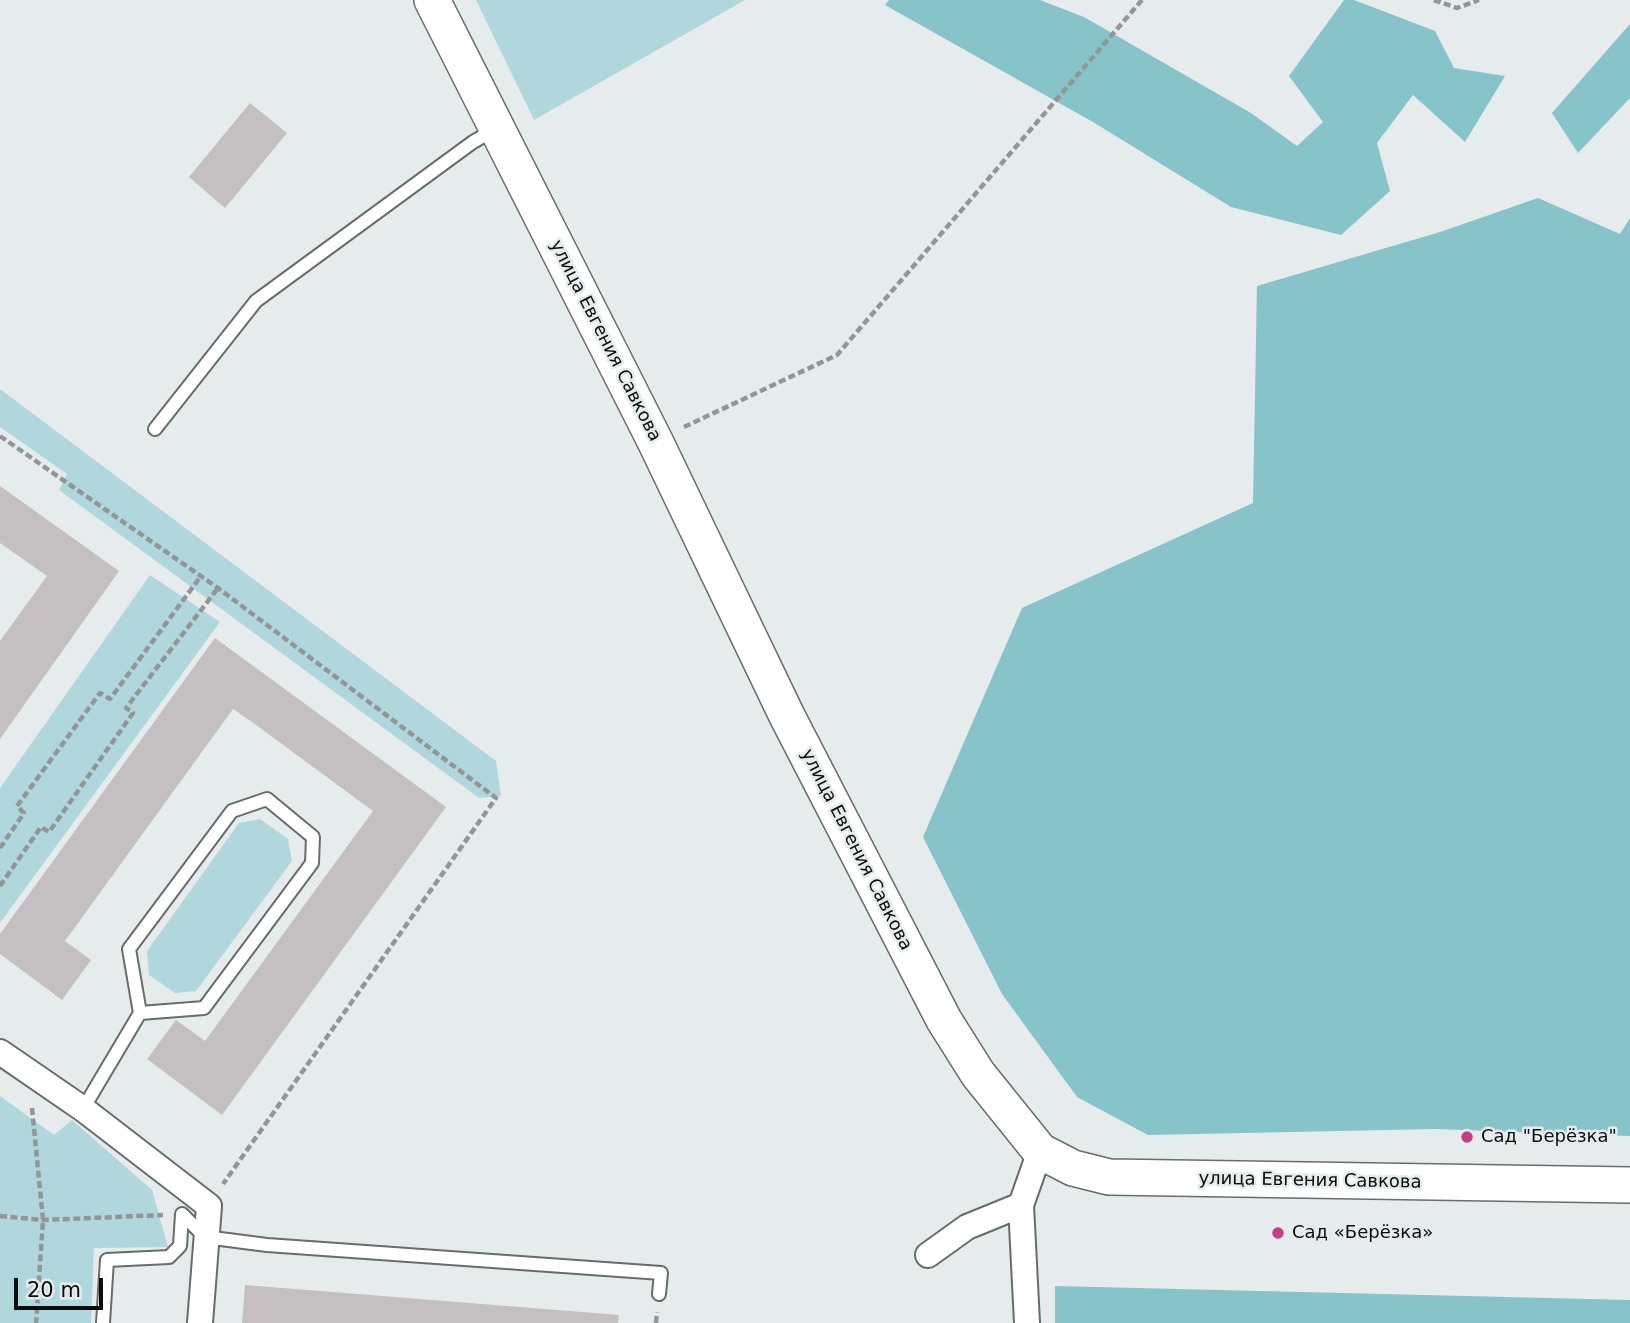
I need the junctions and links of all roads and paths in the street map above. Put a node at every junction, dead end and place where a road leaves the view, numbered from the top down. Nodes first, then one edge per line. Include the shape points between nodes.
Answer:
1 (432, 0) edge
2 (1142, 0) edge
3 (1434, 0) edge
4 (1479, 0) edge
5 (498, 128) junction
6 (155, 429) dead end
7 (0, 436) edge
8 (655, 441) junction
9 (201, 576) junction
10 (218, 588) junction
11 (0, 848) edge
12 (0, 886) edge
13 (140, 1013) junction
14 (0, 1052) edge
15 (31, 1095) dead end
16 (83, 1109) junction
17 (1040, 1151) junction
18 (1630, 1185) edge
19 (1021, 1205) junction
20 (209, 1206) junction
21 (182, 1214) junction
22 (0, 1216) edge
23 (43, 1220) junction
24 (205, 1237) junction
25 (928, 1255) dead end
26 (659, 1294) dead end
27 (36, 1323) edge
28 (103, 1323) edge
29 (200, 1323) edge
30 (1027, 1323) edge

1 - 5 main road, улица Евгения Савкова
2 - 8 path via 837,355
3 - 4 path via 1457,8
5 - 6 lane via 256,301
5 - 8 main road, улица Евгения Савкова
7 - 9 path
8 - 17 main road, улица Евгения Савкова via 787,716 944,1020 978,1074
9 - 10 path
9 - 11 path via 110,699 100,693 17,806 24,813
10 - 12 path via 126,708 133,713 49,832 41,827
10 - 20 path via 496,798
13 - 13 lane via 204,1009 312,863 313,837 267,799 232,811 130,949
13 - 16 lane
14 - 16 street
15 - 23 path
16 - 20 street
17 - 18 main road, улица Евгения Савкова via 1073,1168 1109,1177
17 - 19 street
19 - 25 street via 967,1227
19 - 30 street
20 - 24 street
21 - 23 path
21 - 24 lane
21 - 28 lane via 180,1246 169,1257 107,1260
22 - 23 path
23 - 27 path
24 - 26 lane via 661,1273
24 - 29 street

